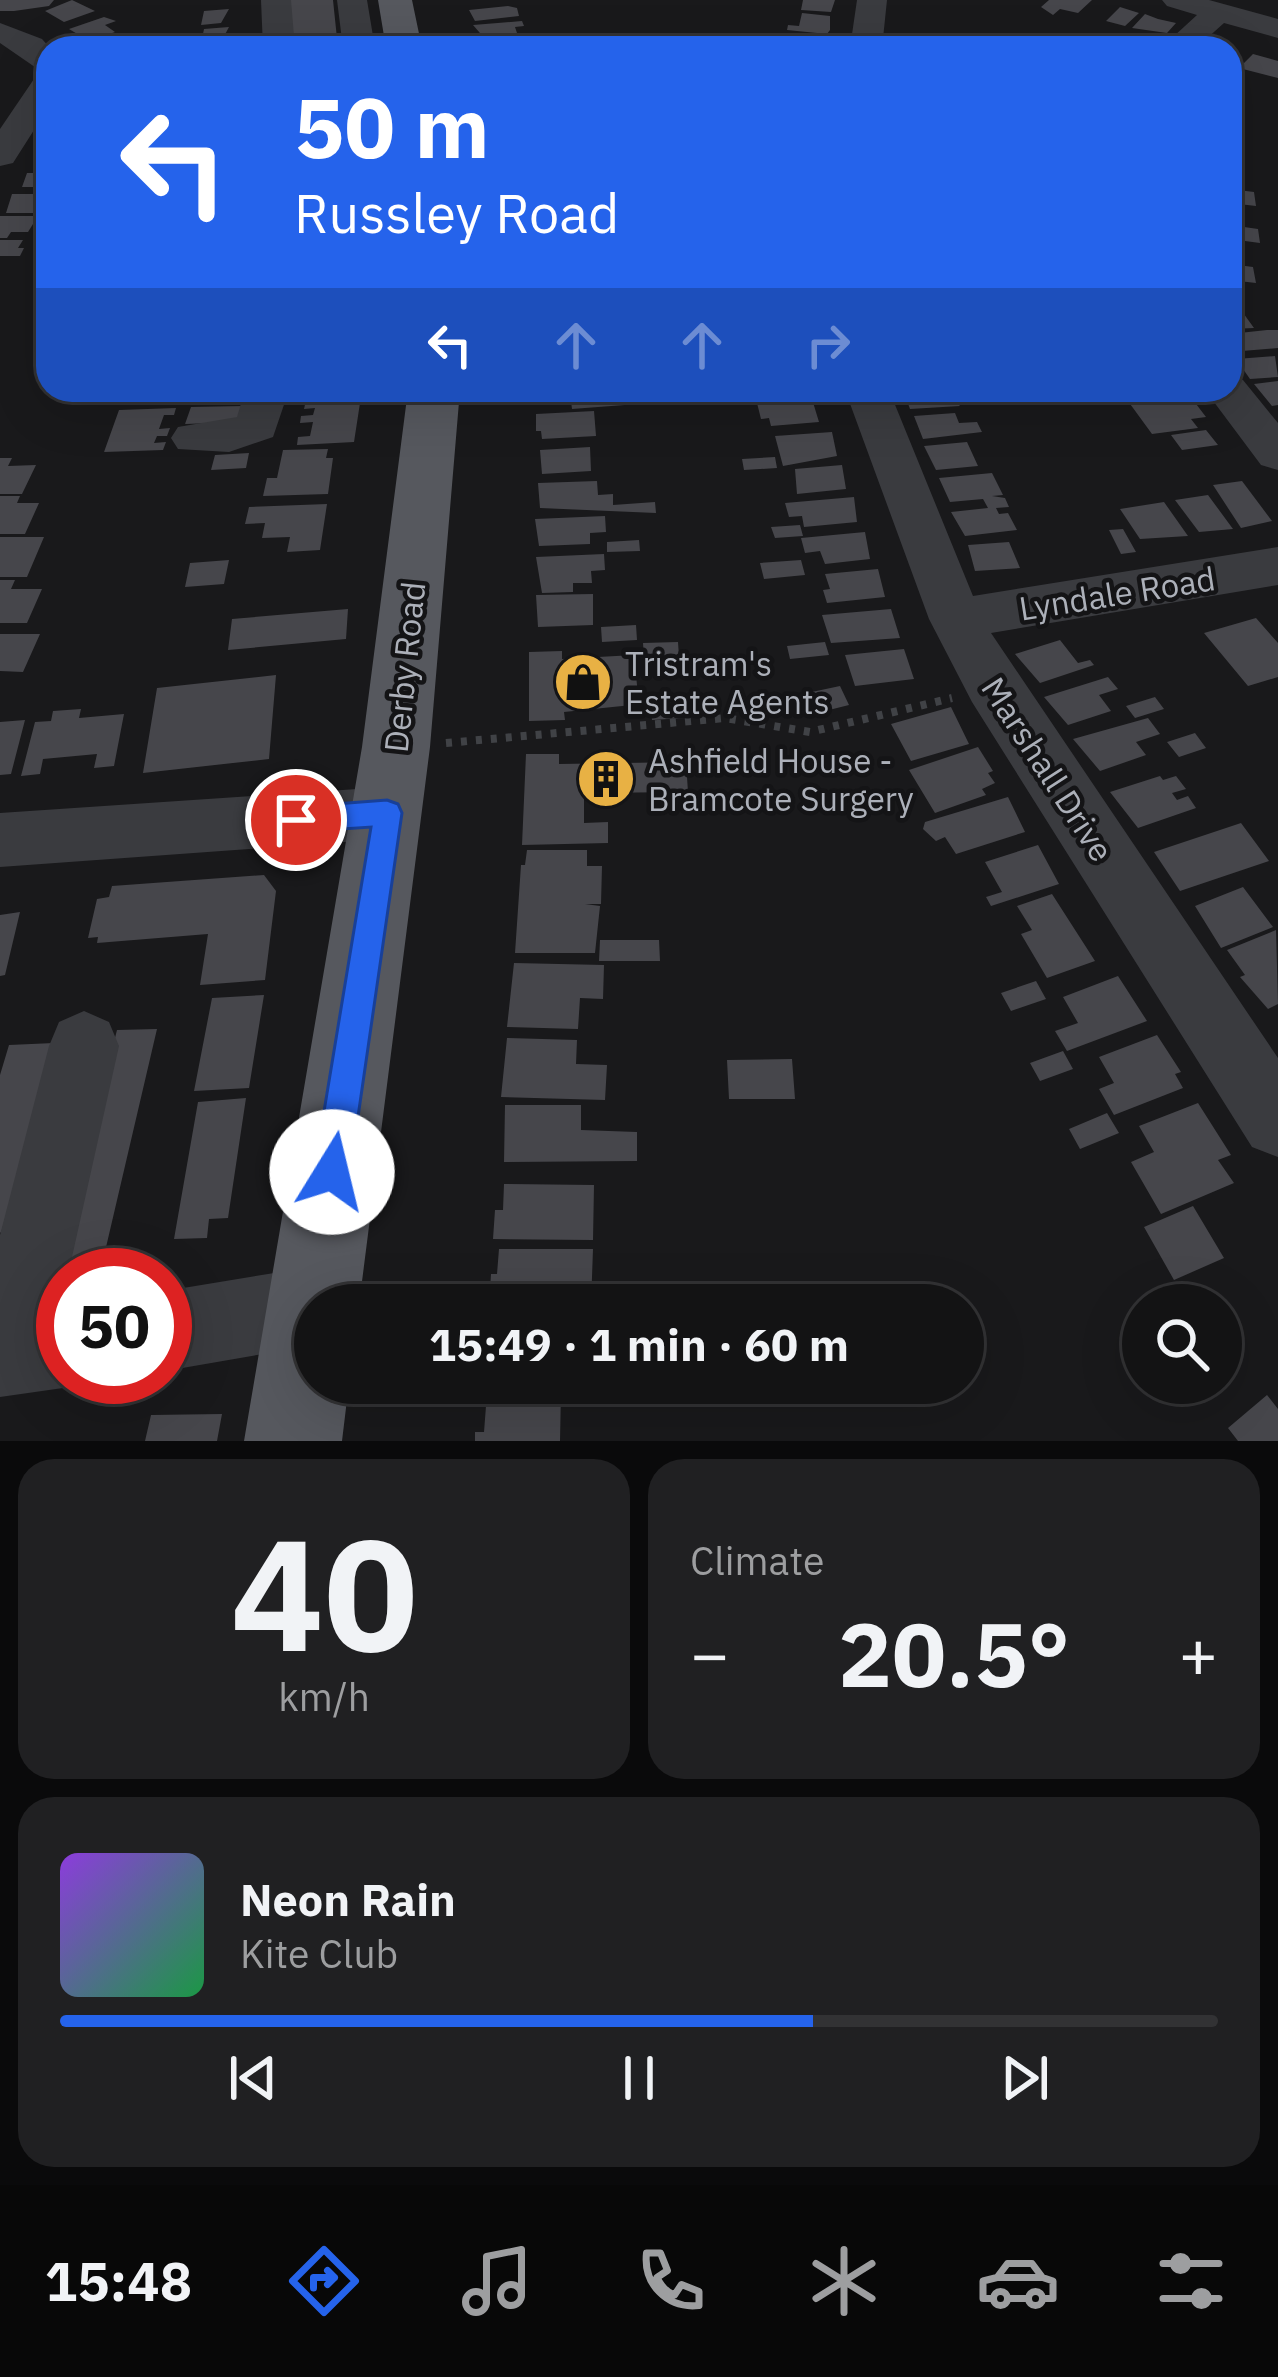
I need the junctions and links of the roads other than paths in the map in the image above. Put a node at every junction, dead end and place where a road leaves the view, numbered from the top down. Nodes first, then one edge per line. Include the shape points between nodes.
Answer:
1 (352, 0) edge
2 (395, 0) edge
3 (872, 0) edge
4 (1177, 0) edge
5 (1219, 12) junction
6 (1278, 28) edge
7 (0, 32) edge
8 (357, 36) edge
9 (402, 36) edge
10 (868, 36) edge
11 (1192, 36) edge
12 (36, 52) edge
13 (36, 101) edge
14 (0, 155) edge
15 (264, 402) edge
16 (433, 402) edge
17 (872, 402) edge
18 (1236, 402) edge
19 (194, 438) dead end
20 (1278, 454) edge
21 (1278, 566) edge
22 (956, 619) junction
23 (392, 780) junction
24 (0, 840) edge
25 (84, 1046) dead end
26 (1278, 1121) edge
27 (315, 1284) edge
28 (294, 1310) edge
29 (192, 1327) edge
30 (24, 1354) edge
31 (298, 1404) edge
32 (293, 1441) edge

1 - 8 street
2 - 9 main road
3 - 10 street
4 - 5 street
5 - 6 street
5 - 11 street
7 - 12 street
13 - 14 street
15 - 19 street via 257,426
16 - 23 main road, Derby Road
17 - 22 street, Marshall Drive
18 - 20 street
21 - 22 street, Lyndale Road
22 - 26 street, Marshall Drive
23 - 24 street
23 - 27 main road, Derby Road
25 - 30 street
28 - 29 street
31 - 32 main road, Derby Road

